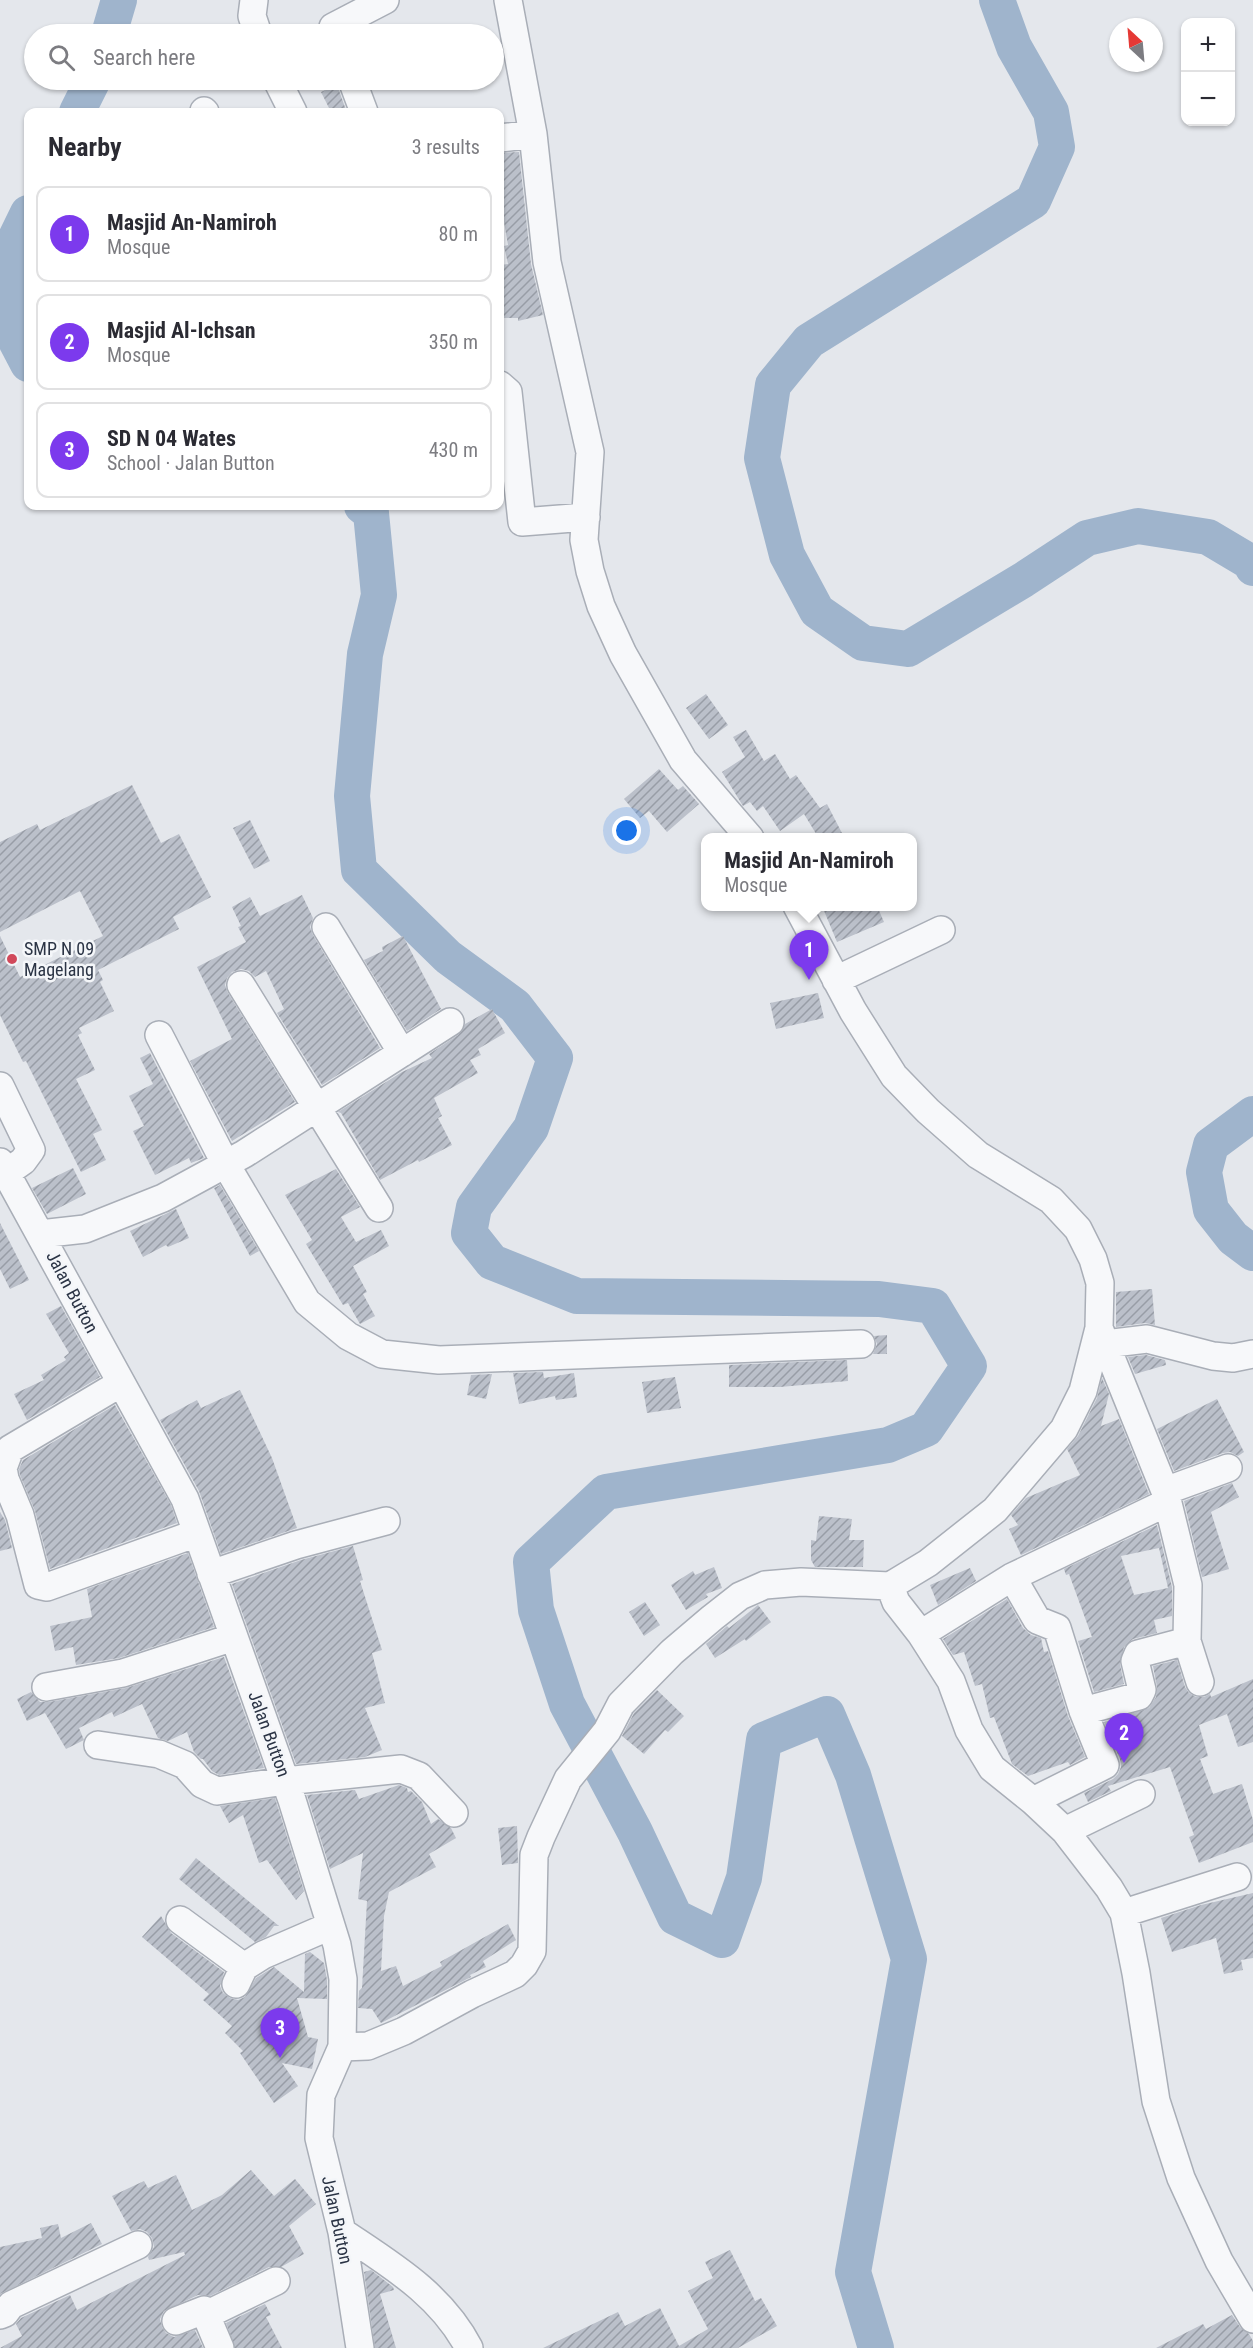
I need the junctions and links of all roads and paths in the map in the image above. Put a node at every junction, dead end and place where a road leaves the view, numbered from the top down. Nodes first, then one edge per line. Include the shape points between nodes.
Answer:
1 (254, 0) edge
2 (385, 0) edge
3 (508, 0) edge
4 (255, 24) edge
5 (343, 24) edge
6 (282, 90) edge
7 (356, 90) edge
8 (291, 108) edge
9 (362, 108) edge
10 (533, 134) junction
11 (504, 138) edge
12 (504, 388) edge
13 (586, 517) junction
14 (747, 833) edge
15 (800, 911) edge
16 (326, 927) dead end
17 (941, 930) dead end
18 (836, 980) junction
19 (241, 985) dead end
20 (450, 1022) dead end
21 (159, 1035) dead end
22 (402, 1053) junction
23 (0, 1086) edge
24 (315, 1108) junction
25 (225, 1163) junction
26 (3, 1168) edge
27 (379, 1208) dead end
28 (85, 1229) junction
29 (40, 1234) junction
30 (58, 1266) junction
31 (1102, 1336) junction
32 (861, 1344) dead end
33 (1253, 1354) edge
34 (121, 1383) junction
35 (1228, 1468) dead end
36 (1167, 1496) junction
37 (386, 1521) dead end
38 (197, 1533) junction
39 (211, 1574) junction
40 (1012, 1577) junction
41 (890, 1586) junction
42 (921, 1634) junction
43 (234, 1636) junction
44 (1187, 1641) junction
45 (1200, 1682) dead end
46 (46, 1687) dead end
47 (1083, 1711) junction
48 (98, 1745) dead end
49 (285, 1781) junction
50 (1141, 1794) dead end
51 (1033, 1801) junction
52 (454, 1813) dead end
53 (1065, 1831) junction
54 (1238, 1877) dead end
55 (1124, 1913) junction
56 (180, 1920) dead end
57 (330, 1926) junction
58 (342, 2047) junction
59 (342, 2232) junction
60 (138, 2245) dead end
61 (276, 2280) dead end
62 (0, 2315) edge
63 (206, 2315) junction
64 (1253, 2319) edge
65 (176, 2320) dead end
66 (220, 2348) edge
67 (360, 2348) edge
68 (469, 2348) edge

1 - 4 street
2 - 5 street
3 - 10 street
6 - 8 street
7 - 9 street
10 - 11 street
10 - 13 street via 547,262 590,452
12 - 13 street via 508,392 522,522
13 - 14 street via 584,540 590,571 623,654 683,760
15 - 18 street
16 - 22 street
17 - 18 street
18 - 31 street via 894,1076 928,1111 978,1155 1051,1200 1078,1229 1100,1283
19 - 24 street
20 - 22 street
21 - 25 street
22 - 24 street
23 - 26 street via 31,1150 23,1161
24 - 25 street
24 - 27 street
25 - 28 street via 163,1198
25 - 32 street via 307,1302 348,1336 382,1354 439,1360
26 - 29 street, Jalan Button
28 - 29 street
28 - 30 street
29 - 30 street, Jalan Button
30 - 34 street, Jalan Button
31 - 33 street via 1147,1339 1214,1356
31 - 36 street
31 - 41 street via 1083,1391 1064,1429 996,1510 928,1563
34 - 38 street, Jalan Button via 185,1499
34 - 38 street via 10,1449 3,1468 5,1479 20,1515 38,1585 47,1587
35 - 36 street
36 - 40 street
36 - 44 street via 1188,1585
37 - 39 street via 296,1545
38 - 39 street, Jalan Button
39 - 43 street, Jalan Button
40 - 42 street
40 - 47 street via 1037,1620 1057,1628
41 - 42 street via 903,1612
41 - 58 street via 801,1582 765,1585 740,1596 712,1618 621,1704 607,1731 568,1779 534,1855 531,1951 524,1965 515,1974 404,2031 368,2046
42 - 51 street via 951,1681 969,1730 992,1768
43 - 46 street via 123,1673
43 - 49 street, Jalan Button
44 - 45 street
44 - 47 street via 1138,1654 1135,1661 1140,1695
47 - 51 street via 1105,1765
48 - 49 street via 159,1754 185,1765 202,1784 218,1791
49 - 52 street via 401,1770 419,1776
49 - 57 street, Jalan Button
50 - 53 street
51 - 53 street
53 - 55 street
54 - 55 street
55 - 64 street via 1160,2112 1180,2178
56 - 57 street via 240,1975 263,1955
57 - 58 street, Jalan Button via 341,1963
58 - 59 street, Jalan Button via 321,2095 318,2120
59 - 67 street, Jalan Button
59 - 68 street via 420,2286 454,2321
60 - 62 street via 11,2305
61 - 63 street
63 - 65 street via 204,2310
63 - 66 street

